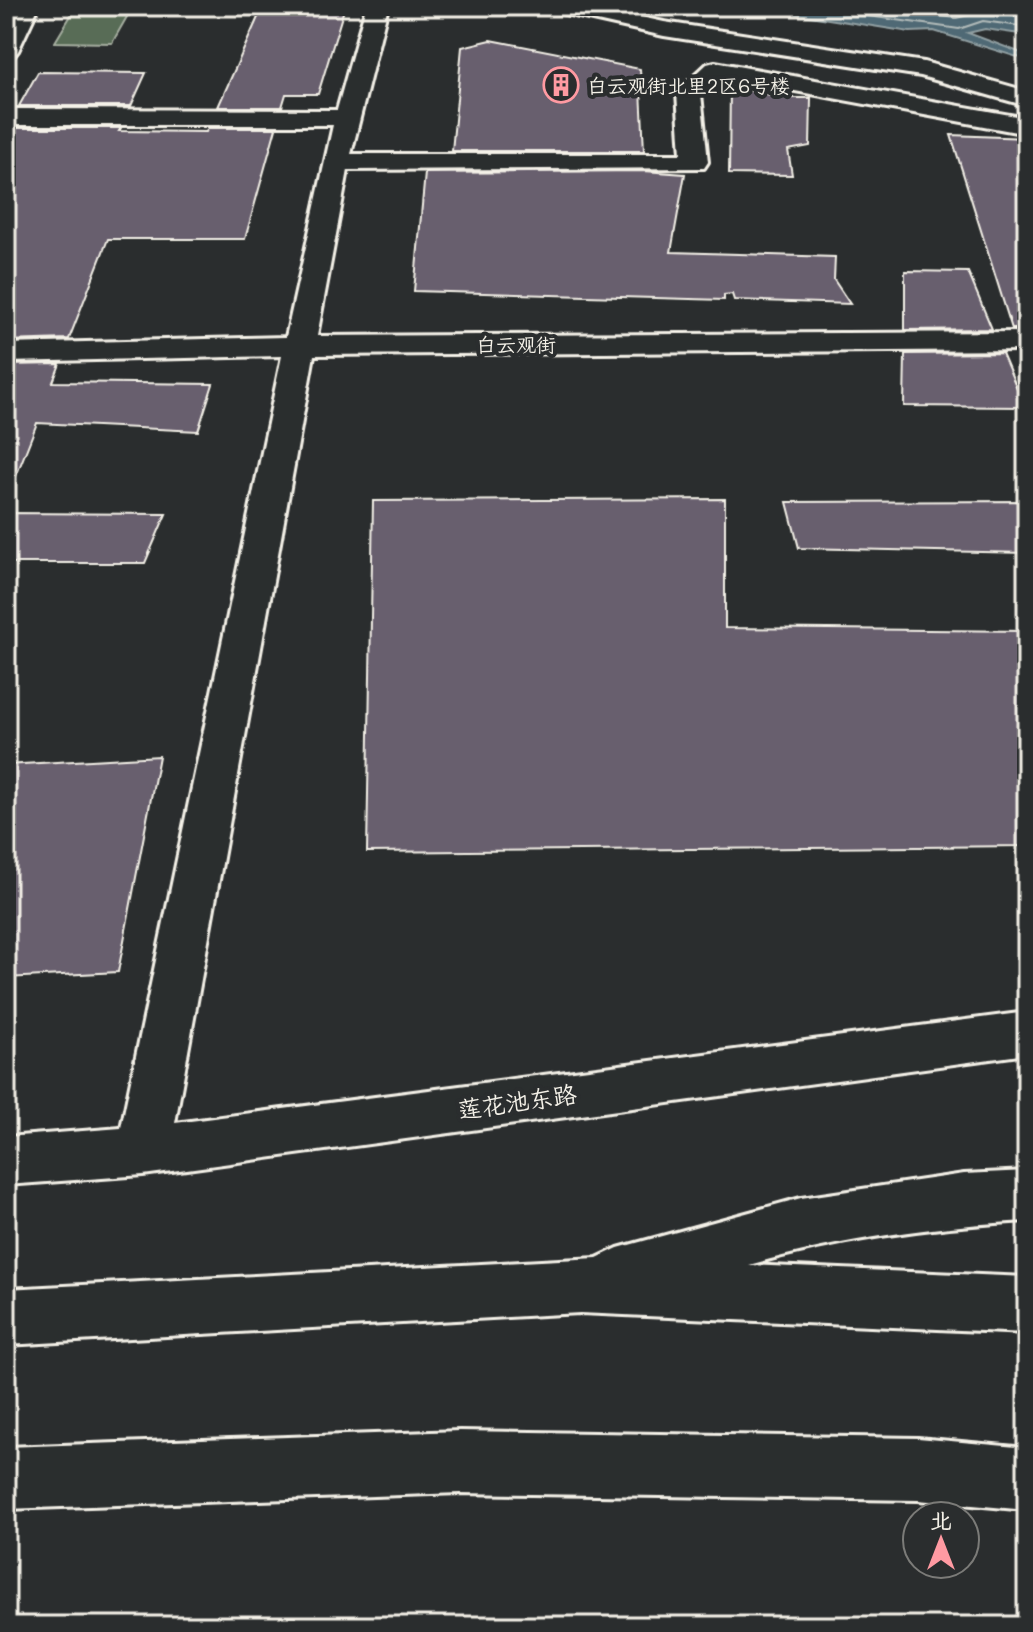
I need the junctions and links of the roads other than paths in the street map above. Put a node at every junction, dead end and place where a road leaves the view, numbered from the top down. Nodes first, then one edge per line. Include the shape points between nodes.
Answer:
1 (28, 6) edge
2 (377, 6) edge
3 (560, 6) edge
4 (6, 51) edge
5 (1027, 99) edge
6 (6, 117) edge
7 (347, 118) junction
8 (1027, 126) edge
9 (336, 162) junction
10 (1027, 341) edge
11 (299, 346) junction
12 (6, 353) edge
13 (1027, 1033) edge
14 (143, 1151) junction
15 (6, 1161) edge
16 (1027, 1196) edge
17 (580, 1285) junction
18 (1027, 1305) edge
19 (6, 1317) edge
20 (6, 1478) edge
21 (1027, 1479) edge

1 - 4 main road
2 - 7 main road
3 - 5 main road via 664,29 924,69
6 - 7 main road
7 - 9 main road
8 - 9 main road via 715,69 689,92 695,162
9 - 11 main road
10 - 11 main road, 白云观街
11 - 12 main road, 白云观街
11 - 14 main road
13 - 14 main road, 莲花池东路
14 - 15 main road, 莲花池东路
16 - 17 main road via 964,1199 801,1224
17 - 18 main road
17 - 19 main road
20 - 21 main road via 460,1462 918,1469

